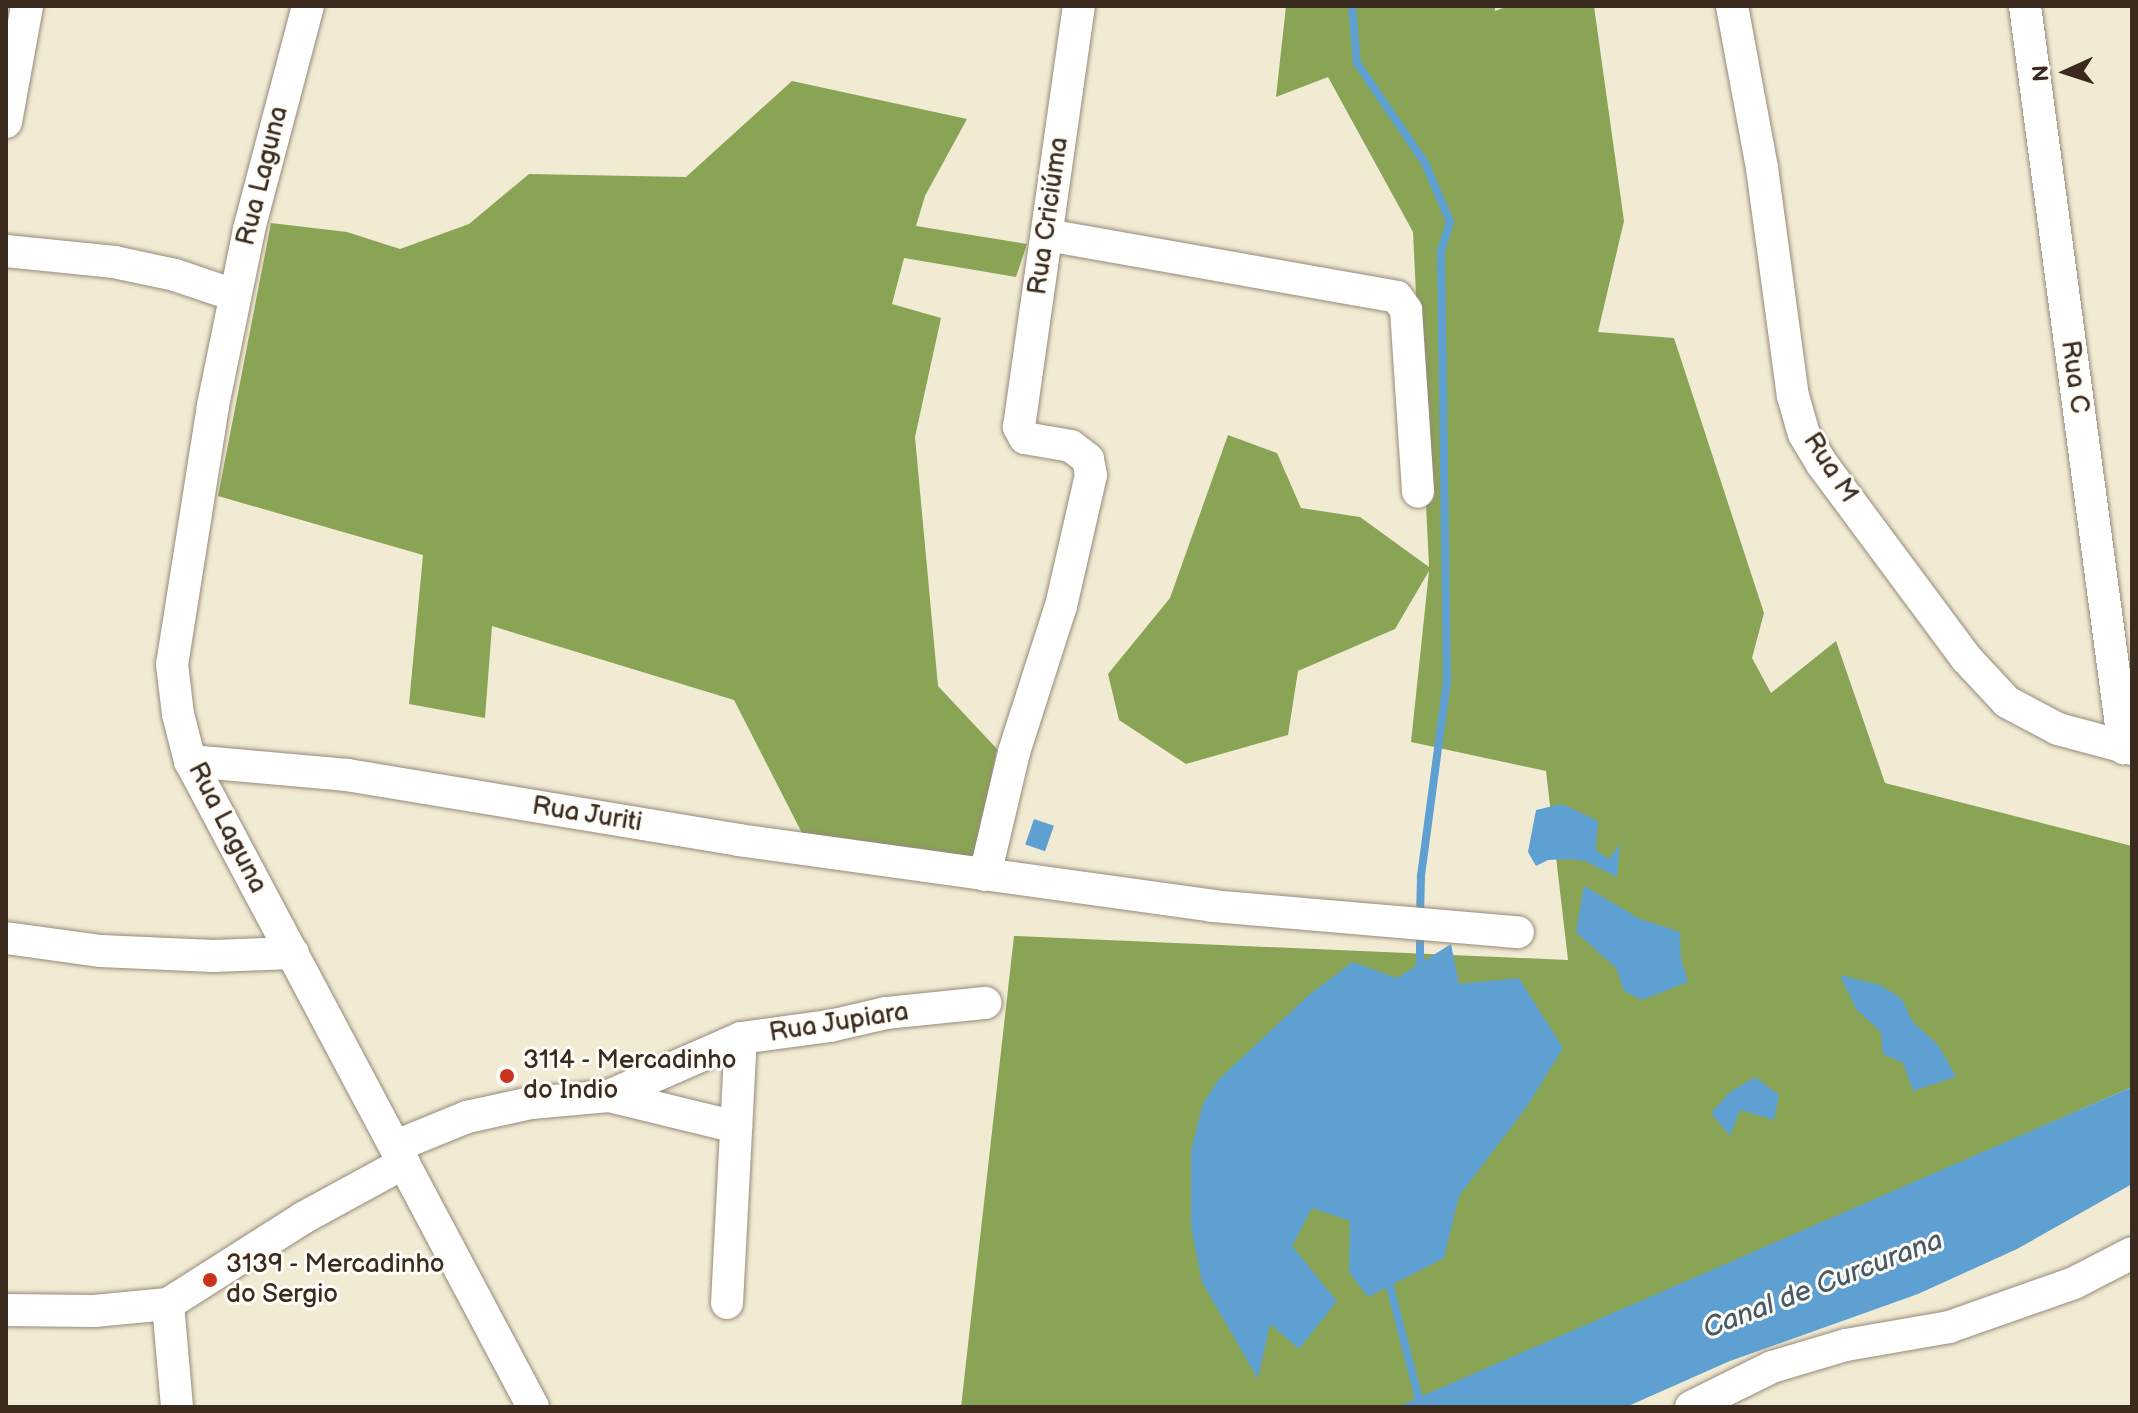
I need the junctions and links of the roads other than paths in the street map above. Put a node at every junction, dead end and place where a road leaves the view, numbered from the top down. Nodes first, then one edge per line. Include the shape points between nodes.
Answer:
1 (27, 6) edge
2 (308, 6) edge
3 (1079, 6) edge
4 (1732, 6) edge
5 (2025, 6) edge
6 (6, 122) edge
7 (1047, 235) junction
8 (6, 251) edge
9 (234, 295) junction
10 (1418, 492) dead end
11 (2128, 748) edge
12 (190, 761) junction
13 (985, 875) junction
14 (1518, 932) dead end
15 (6, 938) edge
16 (293, 953) junction
17 (985, 1003) dead end
18 (741, 1038) junction
19 (609, 1096) junction
20 (736, 1127) junction
21 (400, 1154) junction
22 (2130, 1259) edge
23 (727, 1303) dead end
24 (168, 1304) junction
25 (6, 1310) edge
26 (177, 1407) edge
27 (533, 1407) edge
28 (1691, 1407) edge

1 - 6 street
2 - 9 street, Rua Laguna
3 - 7 street, Rua Criciúma
4 - 11 street, Rua M via 1762,168 1793,396 1804,434 1966,658 2007,702 2058,729
5 - 11 street, Rua C
7 - 10 street via 1397,297 1406,310
7 - 13 street, Rua Criciúma via 1019,427 1025,438 1071,446 1088,459 1091,475 1061,606 1014,752
8 - 9 street via 114,262
9 - 12 street, Rua Laguna via 172,664
12 - 13 street, Rua Juriti via 347,775
12 - 16 street, Rua Laguna
13 - 14 street, Rua Juriti via 1212,906
15 - 16 street via 101,951
16 - 21 street, Rua Laguna
17 - 18 street, Rua Jupiara via 886,1013
18 - 19 street, Rua Jupiara
18 - 20 street
19 - 20 street, Rua Jupiara
19 - 21 street, Rua Jupiara via 531,1103 467,1117
20 - 23 street
21 - 24 street, Rua Jupiara
21 - 27 street, Rua Laguna
22 - 28 street via 1949,1327 1846,1345 1772,1367
24 - 25 street, Rua Jupiara via 94,1311
24 - 26 street

